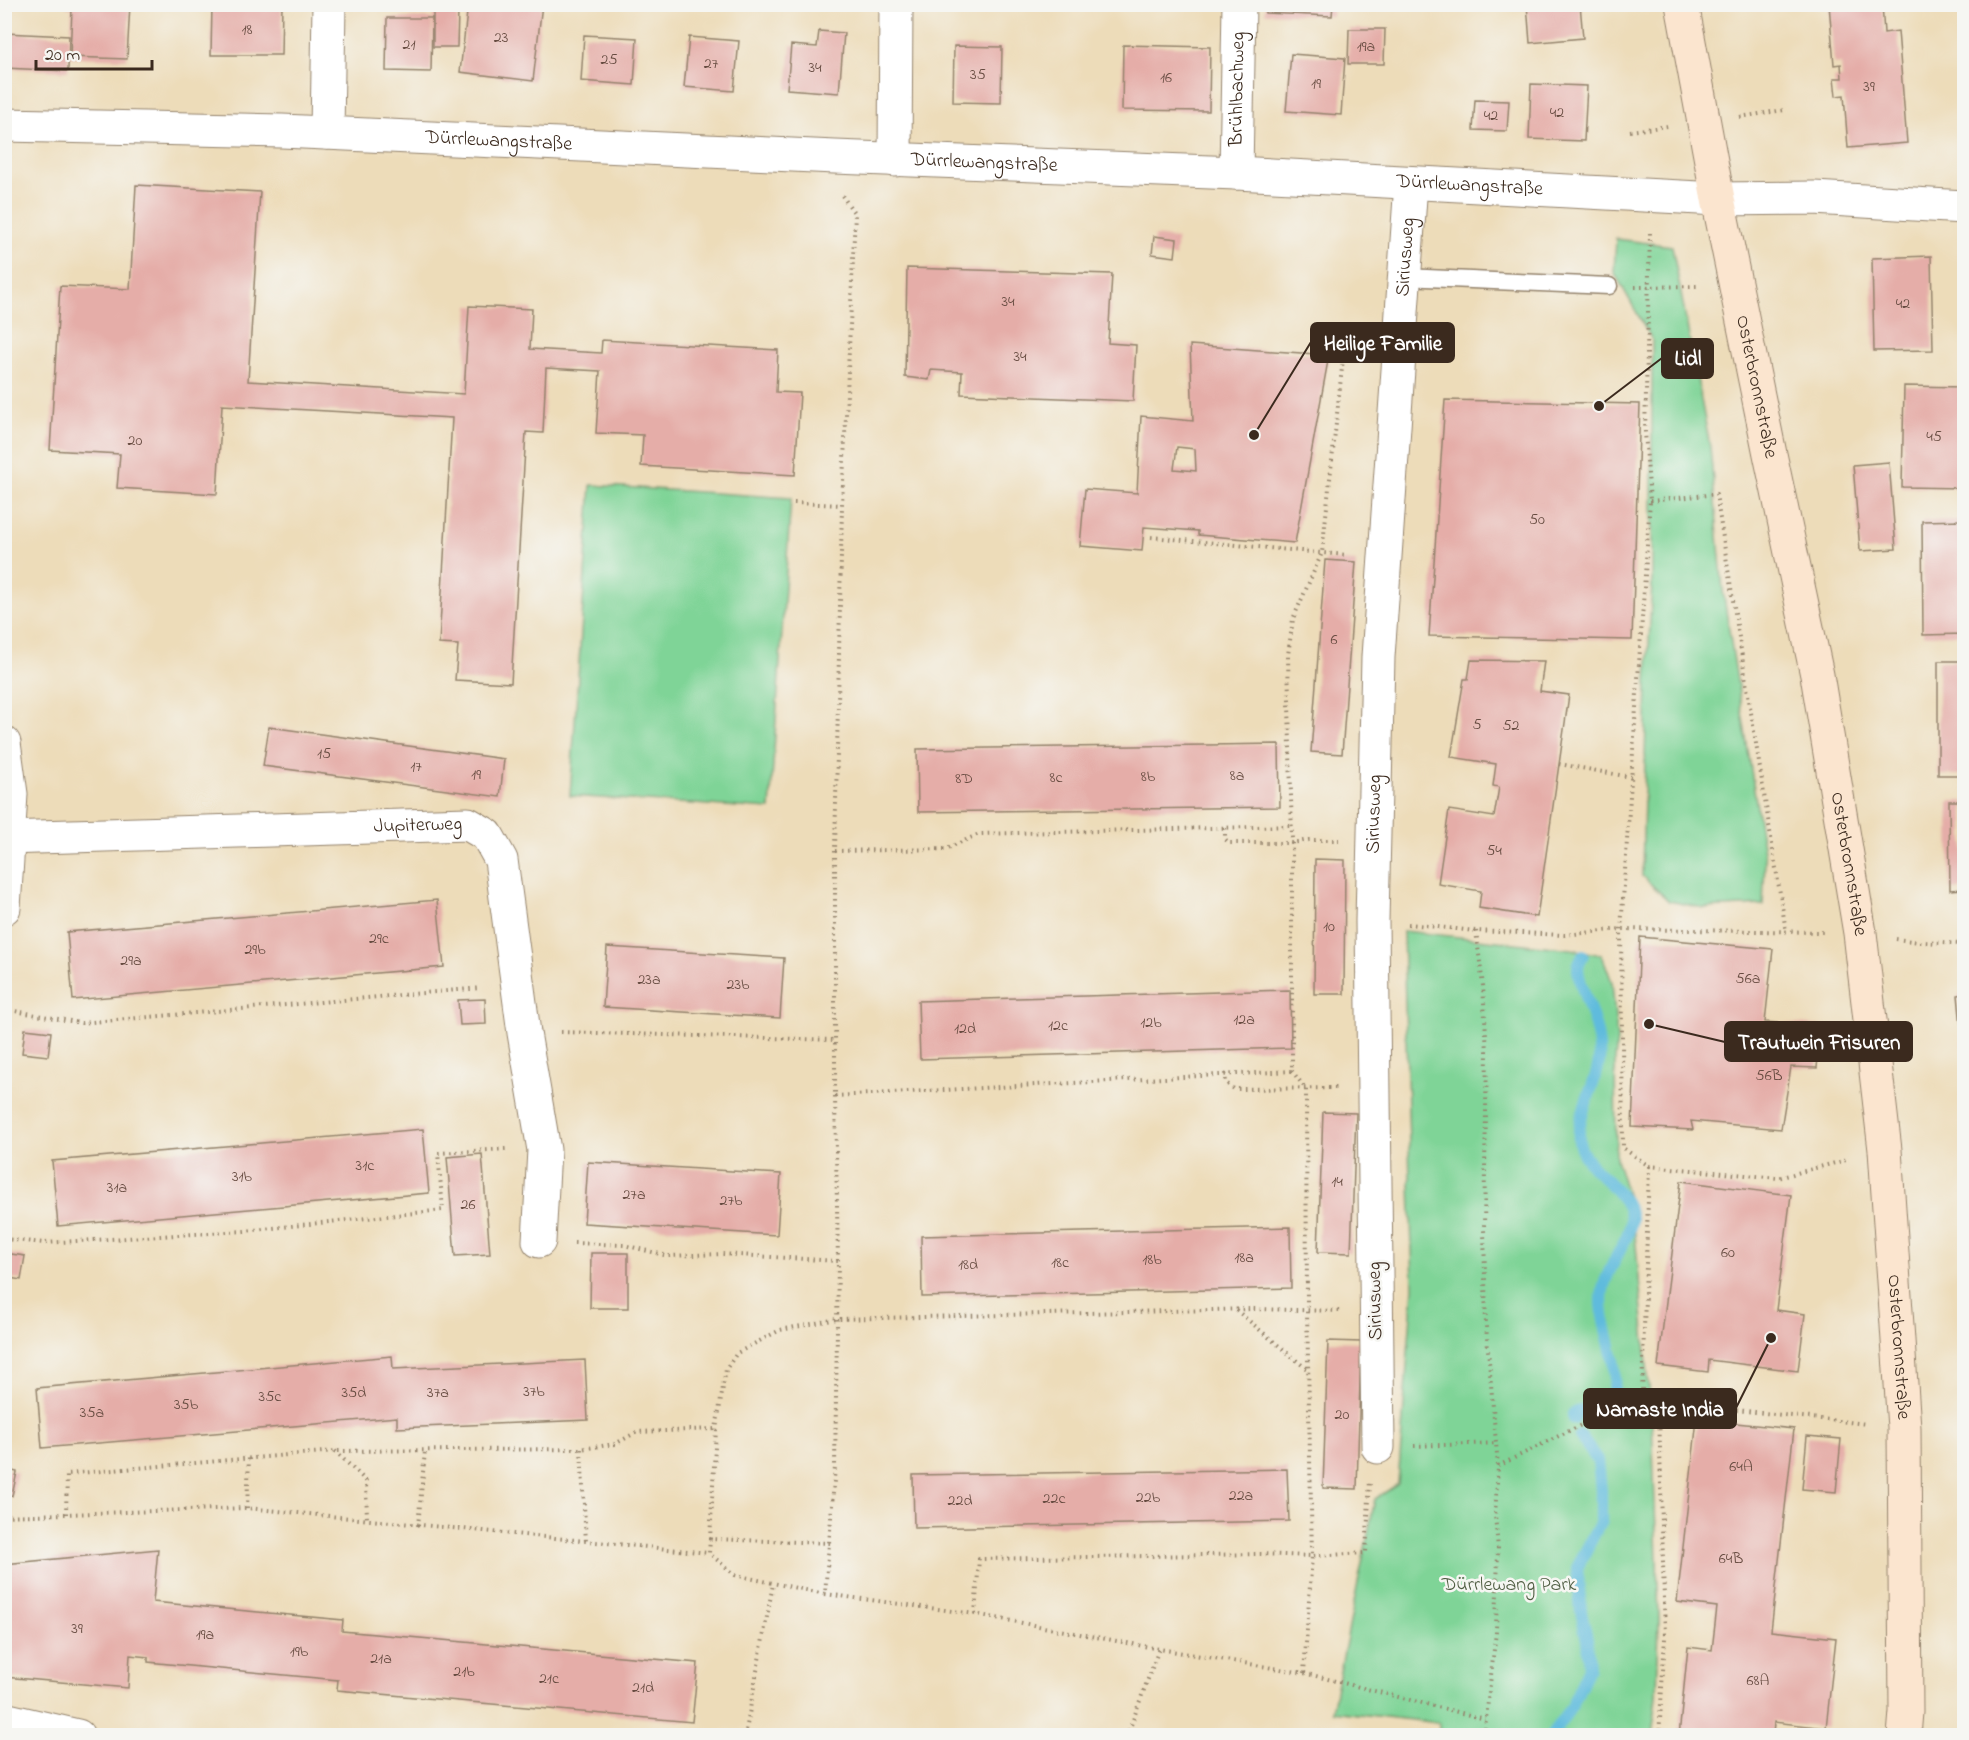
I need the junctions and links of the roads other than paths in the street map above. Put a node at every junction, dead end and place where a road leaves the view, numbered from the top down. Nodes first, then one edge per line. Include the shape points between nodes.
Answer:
1 (329, 4) edge
2 (896, 4) edge
3 (1239, 4) edge
4 (1682, 4) edge
5 (4, 125) edge
6 (327, 134) junction
7 (895, 160) junction
8 (1236, 173) junction
9 (1411, 183) junction
10 (1718, 199) junction
11 (1965, 207) edge
12 (1404, 277) junction
13 (1609, 286) road end
14 (4, 742) edge
15 (6, 838) edge
16 (4, 908) edge
17 (539, 1241) road end
18 (1378, 1447) road end
19 (4, 1719) edge
20 (78, 1736) edge
21 (1904, 1736) edge

1 - 6 street
2 - 7 street
3 - 8 street, Brühlbachweg
4 - 10 street, Osterbronnstraße
5 - 6 street, Dürrlewangstraße
6 - 7 street, Dürrlewangstraße
7 - 8 street, Dürrlewangstraße
8 - 9 street, Dürrlewangstraße
9 - 10 street, Dürrlewangstraße
9 - 12 street, Siriusweg
10 - 11 street, Dürrlewangstraße via 1814,198
10 - 21 street, Osterbronnstraße via 1817,675 1860,933 1885,1150 1904,1428
12 - 13 lane
12 - 18 street, Siriusweg via 1378,657 1372,921
14 - 15 street via 11,794
15 - 16 street
15 - 17 street, Jupiterweg via 468,824 487,835 501,860 544,1150
19 - 20 street

